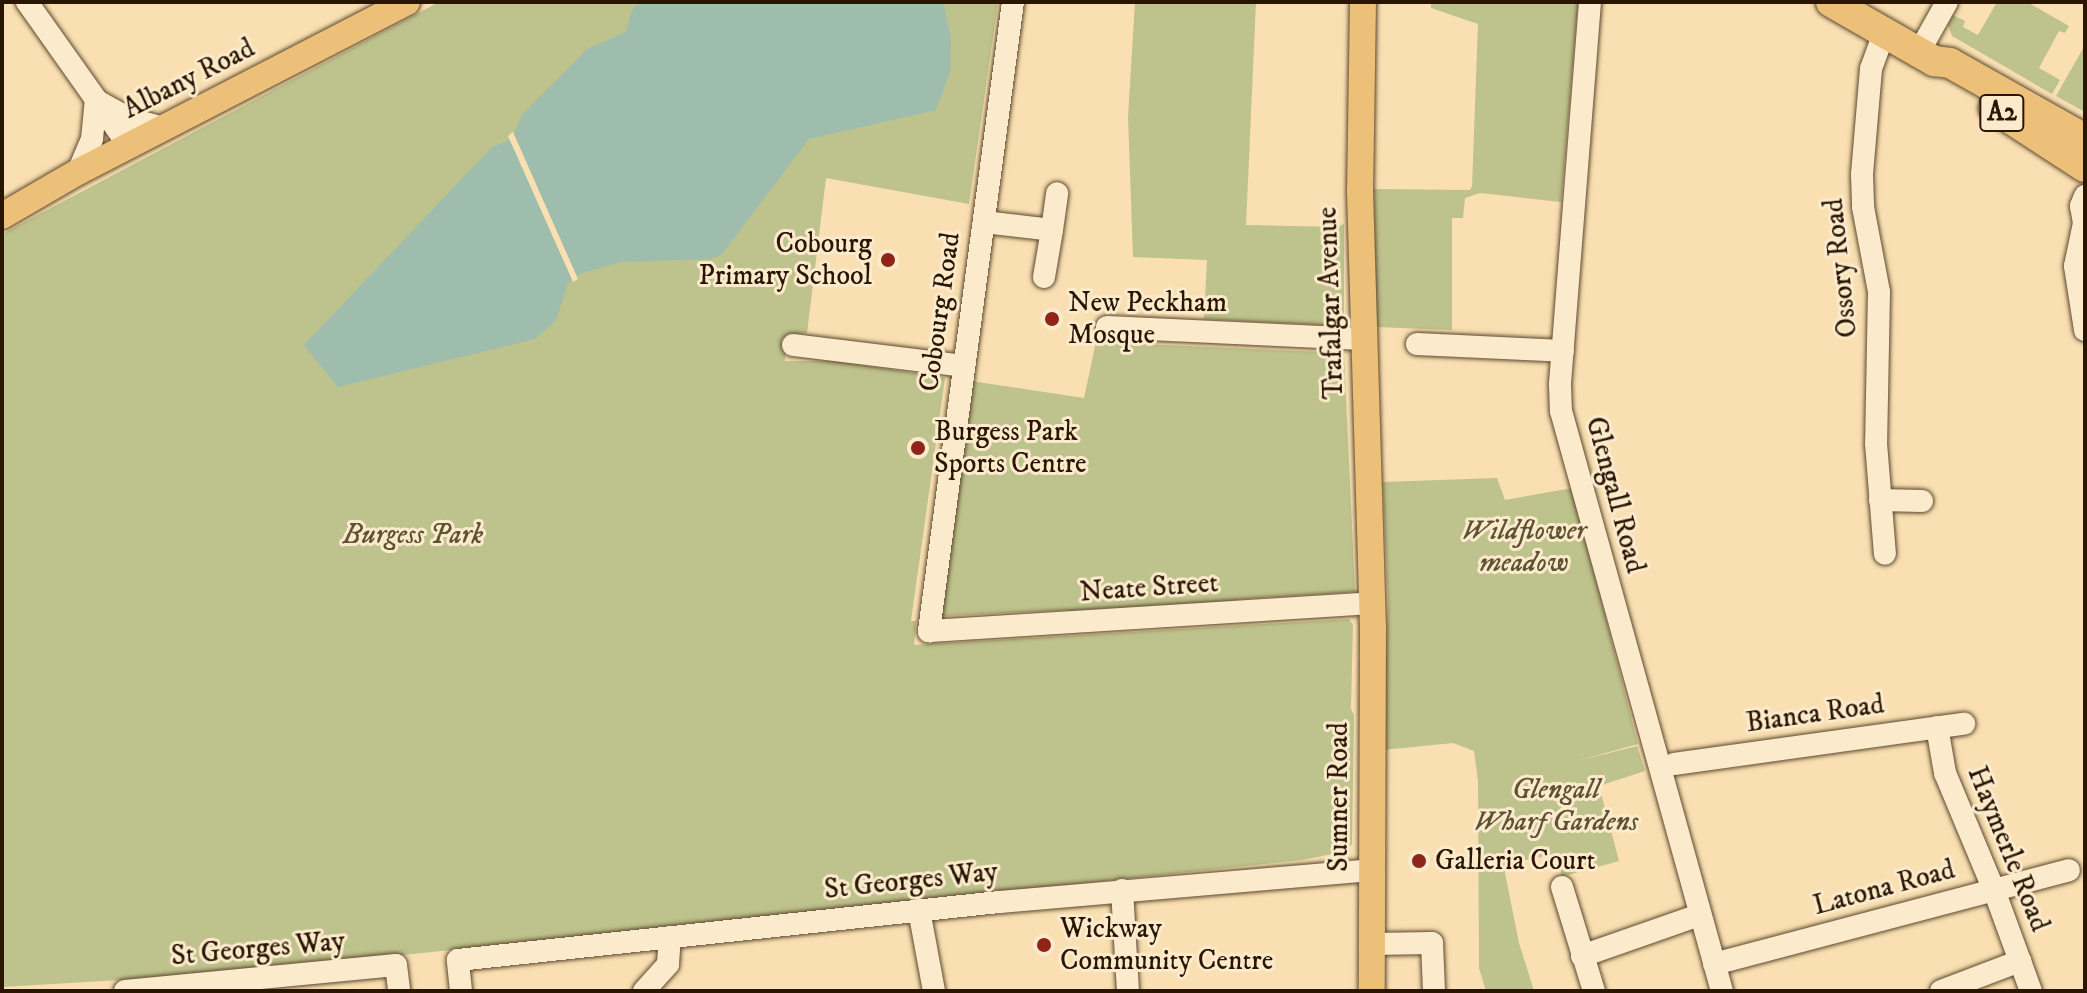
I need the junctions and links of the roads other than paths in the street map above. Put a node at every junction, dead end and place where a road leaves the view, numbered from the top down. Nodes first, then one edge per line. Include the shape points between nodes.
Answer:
1 (27, 2) edge
2 (407, 2) edge
3 (1013, 2) edge
4 (1363, 2) edge
5 (1590, 2) edge
6 (1831, 2) edge
7 (1947, 2) edge
8 (1884, 33) junction
9 (1926, 56) junction
10 (96, 100) junction
11 (164, 128) junction
12 (2085, 139) edge
13 (129, 146) junction
14 (2085, 167) edge
15 (78, 172) junction
16 (1057, 193) dead end
17 (2085, 196) edge
18 (2, 216) edge
19 (984, 222) junction
20 (2085, 223) edge
21 (1052, 230) junction
22 (1044, 277) dead end
23 (1107, 327) dead end
24 (2085, 330) edge
25 (1363, 339) junction
26 (1417, 344) dead end
27 (793, 345) dead end
28 (1563, 351) junction
29 (963, 366) junction
30 (1880, 500) junction
31 (1922, 501) dead end
32 (1885, 554) dead end
33 (1373, 603) junction
34 (929, 631) joint
35 (1964, 724) dead end
36 (1937, 727) junction
37 (1674, 764) dead end
38 (1372, 870) junction
39 (2069, 870) dead end
40 (1562, 887) dead end
41 (1122, 890) junction
42 (1994, 890) junction
43 (919, 910) junction
44 (1699, 915) junction
45 (670, 937) junction
46 (1372, 944) junction
47 (1582, 956) junction
48 (2020, 961) junction
49 (391, 966) junction
50 (1716, 982) edge
51 (125, 991) edge
52 (391, 991) edge
53 (399, 991) edge
54 (461, 991) edge
55 (644, 991) edge
56 (934, 991) edge
57 (1128, 991) edge
58 (1372, 991) edge
59 (1434, 991) edge
60 (1594, 991) edge
61 (1941, 991) edge
62 (2031, 991) edge

1 - 10 street
2 - 11 main road, Albany Road
3 - 19 street, Cobourg Road
4 - 25 main road, Trafalgar Avenue
5 - 28 street, Glengall Road
6 - 8 highway, A2
7 - 9 street
8 - 9 highway, A2
8 - 30 street, Ossory Road via 1866,96 1862,175 1879,292
9 - 12 highway, A2 via 1950,63
9 - 14 highway, A2 via 1951,80
10 - 11 street via 130,119
10 - 13 street
10 - 15 street via 92,139
11 - 13 main road, Albany Road
13 - 15 main road, Albany Road
15 - 18 main road, Albany Road
16 - 21 street
17 - 20 street
19 - 21 street
19 - 29 street, Cobourg Road
20 - 24 street via 2075,266
21 - 22 street
23 - 25 street
25 - 33 main road, Trafalgar Avenue
26 - 28 street
27 - 29 street
28 - 44 street, Glengall Road via 1561,411
29 - 34 street, Cobourg Road
30 - 31 street
30 - 32 street, Ossory Road
33 - 34 street, Neate Street
33 - 38 main road, Sumner Road
35 - 36 street, Bianca Road
36 - 37 street, Bianca Road
36 - 42 street, Haymerle Road via 1945,773
38 - 41 street, St Georges Way
38 - 46 main road, Sumner Road
39 - 42 street, Latona Road
40 - 47 street
41 - 43 street, St Georges Way
41 - 57 street
42 - 48 street, Haymerle Road
42 - 50 street, Latona Road
43 - 45 street, St Georges Way
43 - 56 street
44 - 47 street
44 - 50 street, Glengall Road
45 - 54 street, St Georges Way via 458,960
45 - 55 street via 668,964
46 - 58 main road, Sumner Road
46 - 59 street via 1432,943
47 - 60 street
48 - 61 street
48 - 62 street, Haymerle Road
49 - 51 street, St Georges Way
49 - 52 street
49 - 53 street

